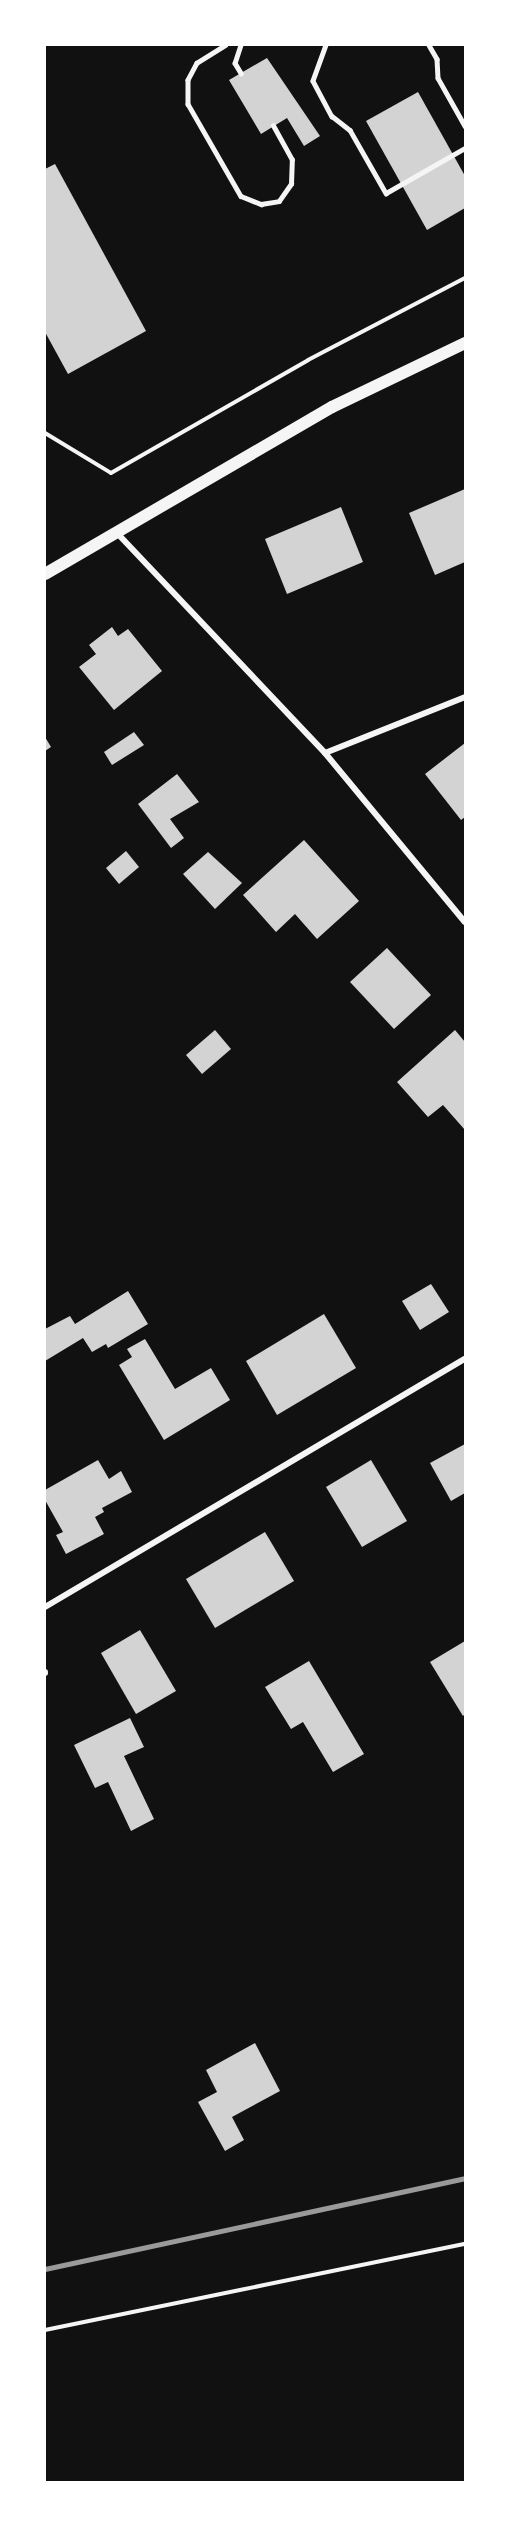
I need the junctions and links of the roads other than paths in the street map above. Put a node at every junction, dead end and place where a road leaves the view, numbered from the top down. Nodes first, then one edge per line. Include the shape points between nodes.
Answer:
1 (226, 45) edge
2 (241, 45) edge
3 (326, 45) edge
4 (429, 45) edge
5 (241, 73) dead end
6 (273, 126) dead end
7 (465, 126) edge
8 (465, 147) edge
9 (465, 343) edge
10 (117, 533) junction
11 (45, 574) edge
12 (465, 696) edge
13 (325, 753) junction
14 (465, 922) edge
15 (465, 1359) edge
16 (45, 1606) edge

1 - 6 lane via 197,63 188,80 188,104 241,196 261,204 279,201 291,184 292,160
2 - 5 lane via 236,63
3 - 8 lane via 313,81 332,116 350,130 386,193
4 - 7 lane via 437,59 438,78
9 - 10 main road via 333,407
10 - 11 main road
10 - 13 street
12 - 13 street
13 - 14 street
15 - 16 street

